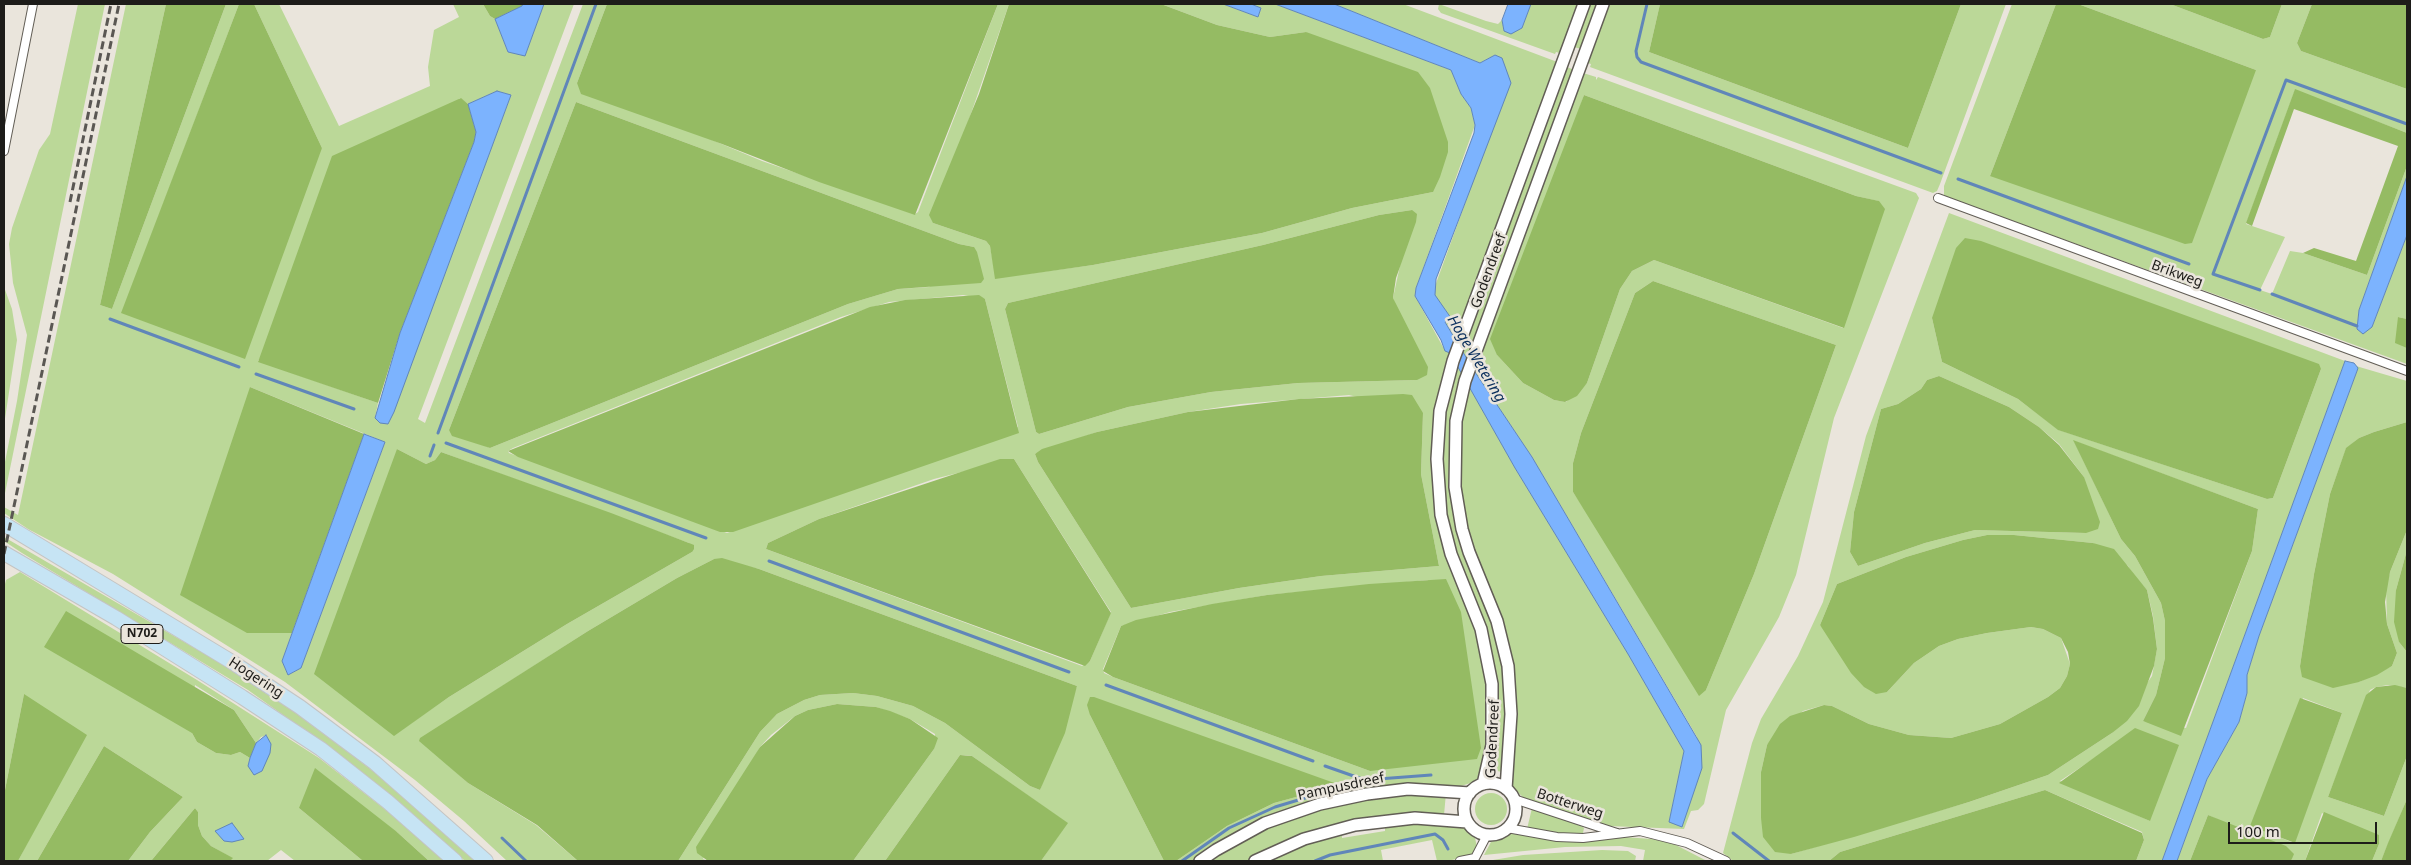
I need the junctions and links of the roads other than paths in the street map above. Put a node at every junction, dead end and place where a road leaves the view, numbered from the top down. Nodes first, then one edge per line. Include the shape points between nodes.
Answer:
1 (33, 4) edge
2 (1584, 4) edge
3 (1603, 4) edge
4 (4, 151) edge
5 (1938, 198) dead end
6 (2407, 371) edge
7 (4, 524) edge
8 (4, 553) edge
9 (1483, 784) junction
10 (1506, 789) junction
11 (1470, 793) junction
12 (1514, 799) junction
13 (1467, 822) junction
14 (1507, 828) junction
15 (1618, 833) junction
16 (1487, 834) junction
17 (455, 861) edge
18 (486, 861) edge
19 (1200, 861) edge
20 (1255, 861) edge
21 (1460, 861) edge
22 (1726, 861) edge

1 - 4 street
2 - 9 main road, Godendreef via 1453,361 1440,411 1437,459 1441,514 1451,554 1481,629 1490,669 1493,731
3 - 10 main road, Godendreef via 1465,381 1456,421 1455,487 1462,529 1497,621 1508,666 1511,714
5 - 6 street, Brikweg
7 - 18 highway, Hogering / N702 via 232,662 300,707 375,764
8 - 17 highway, Hogering / N702 via 116,618 314,744 388,802
9 - 10 main road via 1491,783
9 - 11 main road
10 - 12 main road
11 - 13 main road via 1465,802
11 - 19 main road, Pampusdreef via 1408,789 1320,804 1265,823
12 - 14 main road via 1515,814
12 - 15 street, Botterweg
13 - 16 main road
13 - 20 main road via 1415,818 1355,825 1304,839
14 - 15 street, Botterweg via 1557,837 1583,838
14 - 16 main road
15 - 22 street, Botterweg via 1640,831 1656,834 1687,843
16 - 21 street via 1475,858

